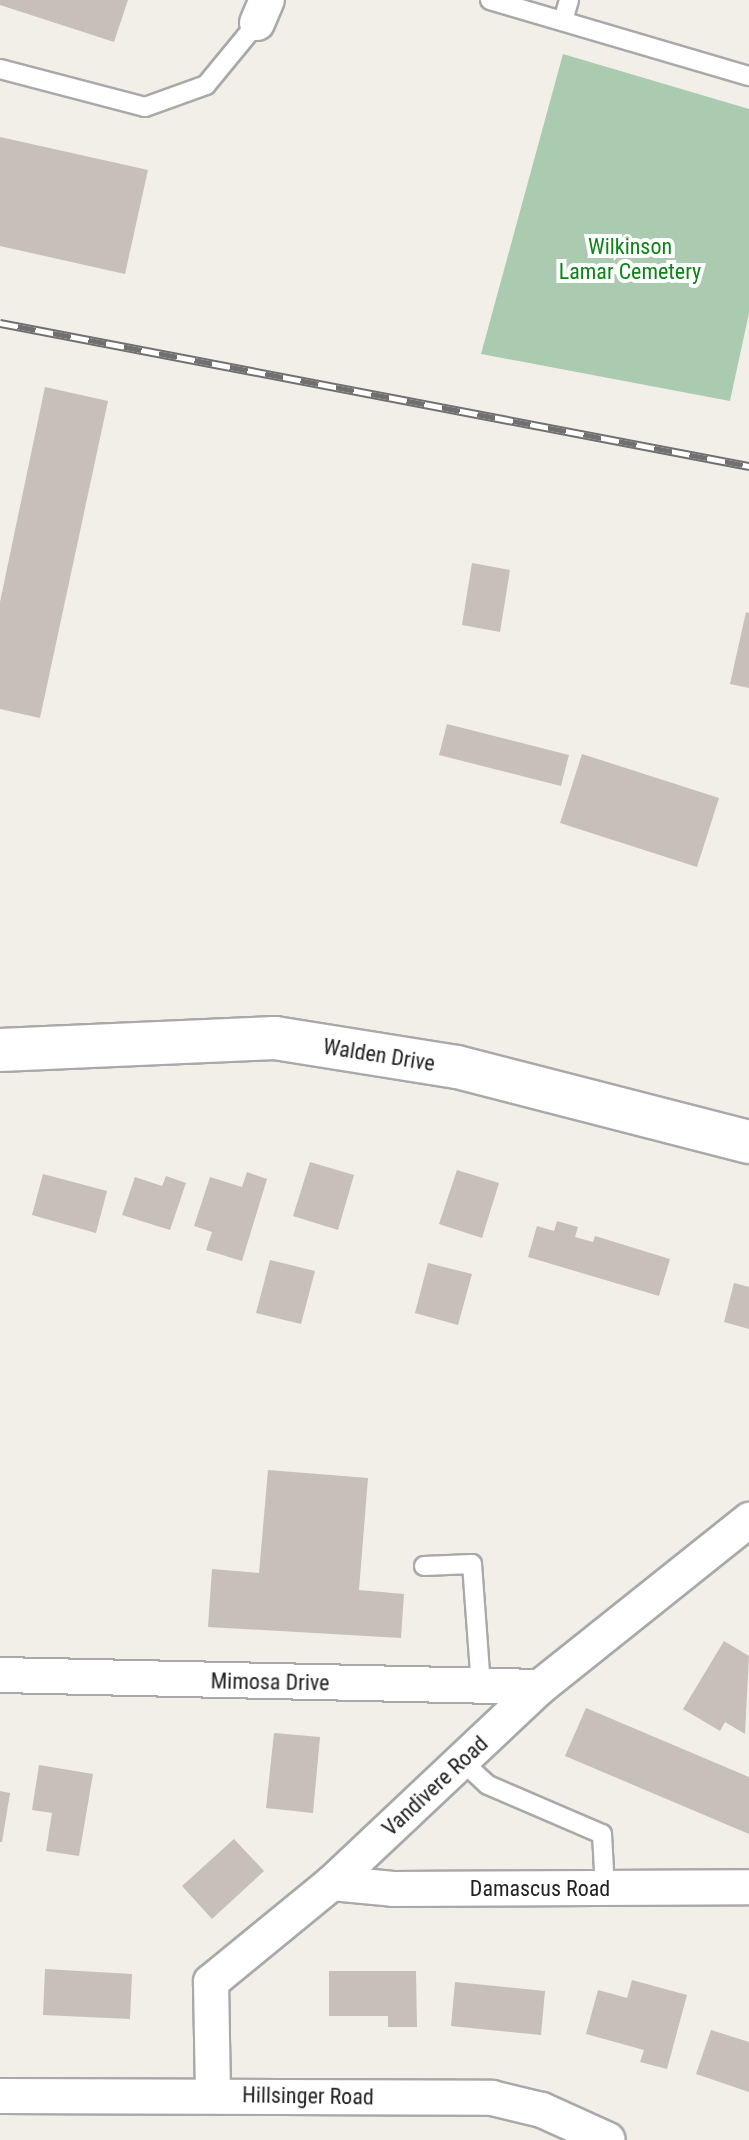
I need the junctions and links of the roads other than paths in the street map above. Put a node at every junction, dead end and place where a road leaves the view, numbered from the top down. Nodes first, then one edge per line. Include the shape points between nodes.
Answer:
1 (490, 0) edge
2 (569, 0) edge
3 (262, 12) edge
4 (563, 21) junction
5 (0, 69) edge
6 (749, 76) edge
7 (0, 1050) edge
8 (749, 1142) edge
9 (749, 1520) edge
10 (424, 1566) dead end
11 (0, 1675) edge
12 (481, 1686) junction
13 (540, 1687) junction
14 (462, 1761) junction
15 (332, 1883) junction
16 (749, 1887) edge
17 (605, 1889) junction
18 (213, 2095) junction
19 (0, 2096) edge
20 (608, 2140) edge

1 - 4 lane
2 - 4 lane
3 - 5 lane via 206,85 145,107
4 - 6 lane
7 - 8 street, Walden Drive via 275,1038 457,1067
9 - 13 street, Vandivere Road
10 - 12 lane via 472,1564
11 - 12 street, Mimosa Drive
12 - 13 street, Mimosa Drive
13 - 14 street, Vandivere Road
14 - 15 street, Vandivere Road
14 - 17 lane via 488,1785 602,1834
15 - 17 street, Damascus Road via 393,1889
15 - 18 street, Vandivere Road via 211,1982
16 - 17 street, Damascus Road
18 - 19 street, Hillsinger Road
18 - 20 street, Hillsinger Road via 492,2098 542,2110

